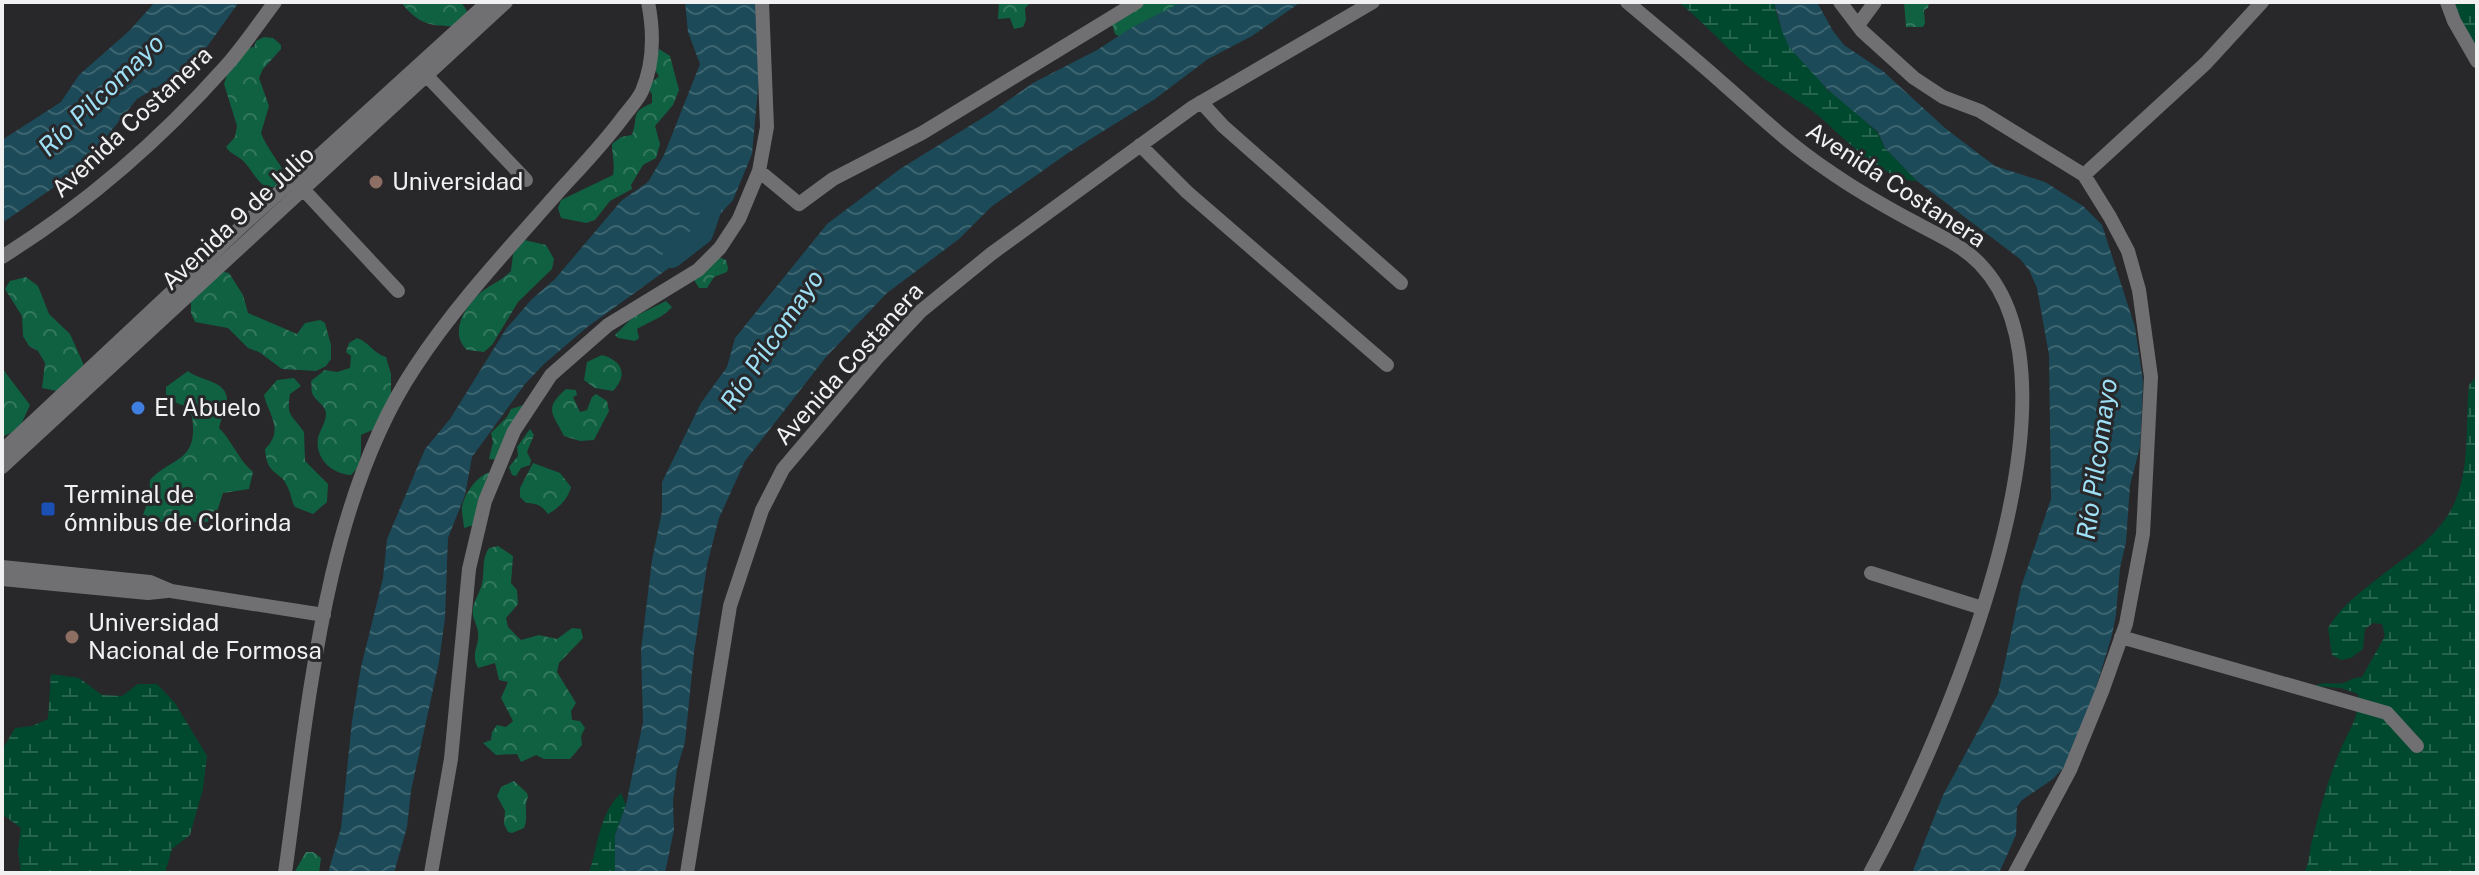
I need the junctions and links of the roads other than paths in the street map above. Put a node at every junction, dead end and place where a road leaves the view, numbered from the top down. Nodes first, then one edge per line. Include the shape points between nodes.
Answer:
1 (275, 2) edge
2 (488, 2) edge
3 (506, 2) edge
4 (648, 2) edge
5 (762, 2) edge
6 (1137, 2) edge
7 (1373, 2) edge
8 (1627, 2) edge
9 (1840, 2) edge
10 (1875, 2) edge
11 (2262, 2) edge
12 (2447, 2) edge
13 (1858, 25) junction
14 (2477, 61) edge
15 (426, 75) junction
16 (1201, 102) junction
17 (357, 129) junction
18 (1140, 145) junction
19 (759, 171) junction
20 (2084, 175) junction
21 (526, 180) dead end
22 (302, 188) junction
23 (2, 257) edge
24 (1401, 283) dead end
25 (398, 291) dead end
26 (1387, 365) dead end
27 (101, 366) junction
28 (2, 451) edge
29 (2, 467) edge
30 (2, 567) edge
31 (1871, 573) dead end
32 (2, 579) edge
33 (171, 591) junction
34 (1982, 608) junction
35 (324, 615) junction
36 (2121, 637) junction
37 (2417, 746) dead end
38 (285, 873) edge
39 (431, 873) edge
40 (687, 873) edge
41 (1870, 873) edge
42 (2015, 873) edge

1 - 23 street, Avenida Costanera via 227,65 140,152 56,223
2 - 17 street, Avenida 9 de Julio
3 - 15 street, Avenida 9 de Julio
4 - 35 street via 653,31 641,94 478,284 414,368 367,457
5 - 19 street via 767,127
6 - 19 street via 922,133 833,179 799,204
7 - 16 street, Avenida Costanera
8 - 34 street, Avenida Costanera via 1788,142 1948,240 1979,263 2000,289 2020,357 2022,416 2014,482
9 - 13 street
10 - 13 street
11 - 20 street via 2206,63
12 - 14 street
13 - 20 street via 1914,78 1943,97 1980,111
15 - 17 street, Avenida 9 de Julio
15 - 21 street
16 - 18 street, Avenida Costanera
16 - 24 street
17 - 22 street, Avenida 9 de Julio
17 - 27 street, Avenida 9 de Julio
18 - 26 street
18 - 40 street, Avenida Costanera via 921,311 783,469 762,510 730,606
19 - 39 street via 720,248 698,270 608,325 551,375 514,431 485,501 469,569 451,759
20 - 36 street via 2128,251 2151,377 2143,534
22 - 25 street
22 - 27 street, Avenida 9 de Julio
27 - 28 street, Avenida 9 de Julio
27 - 29 street, Avenida 9 de Julio
30 - 33 street via 150,582
31 - 34 street
32 - 33 street
33 - 35 street
34 - 41 street, Avenida Costanera via 1940,724
35 - 38 street
36 - 37 street via 2387,713
36 - 42 street via 2070,770

